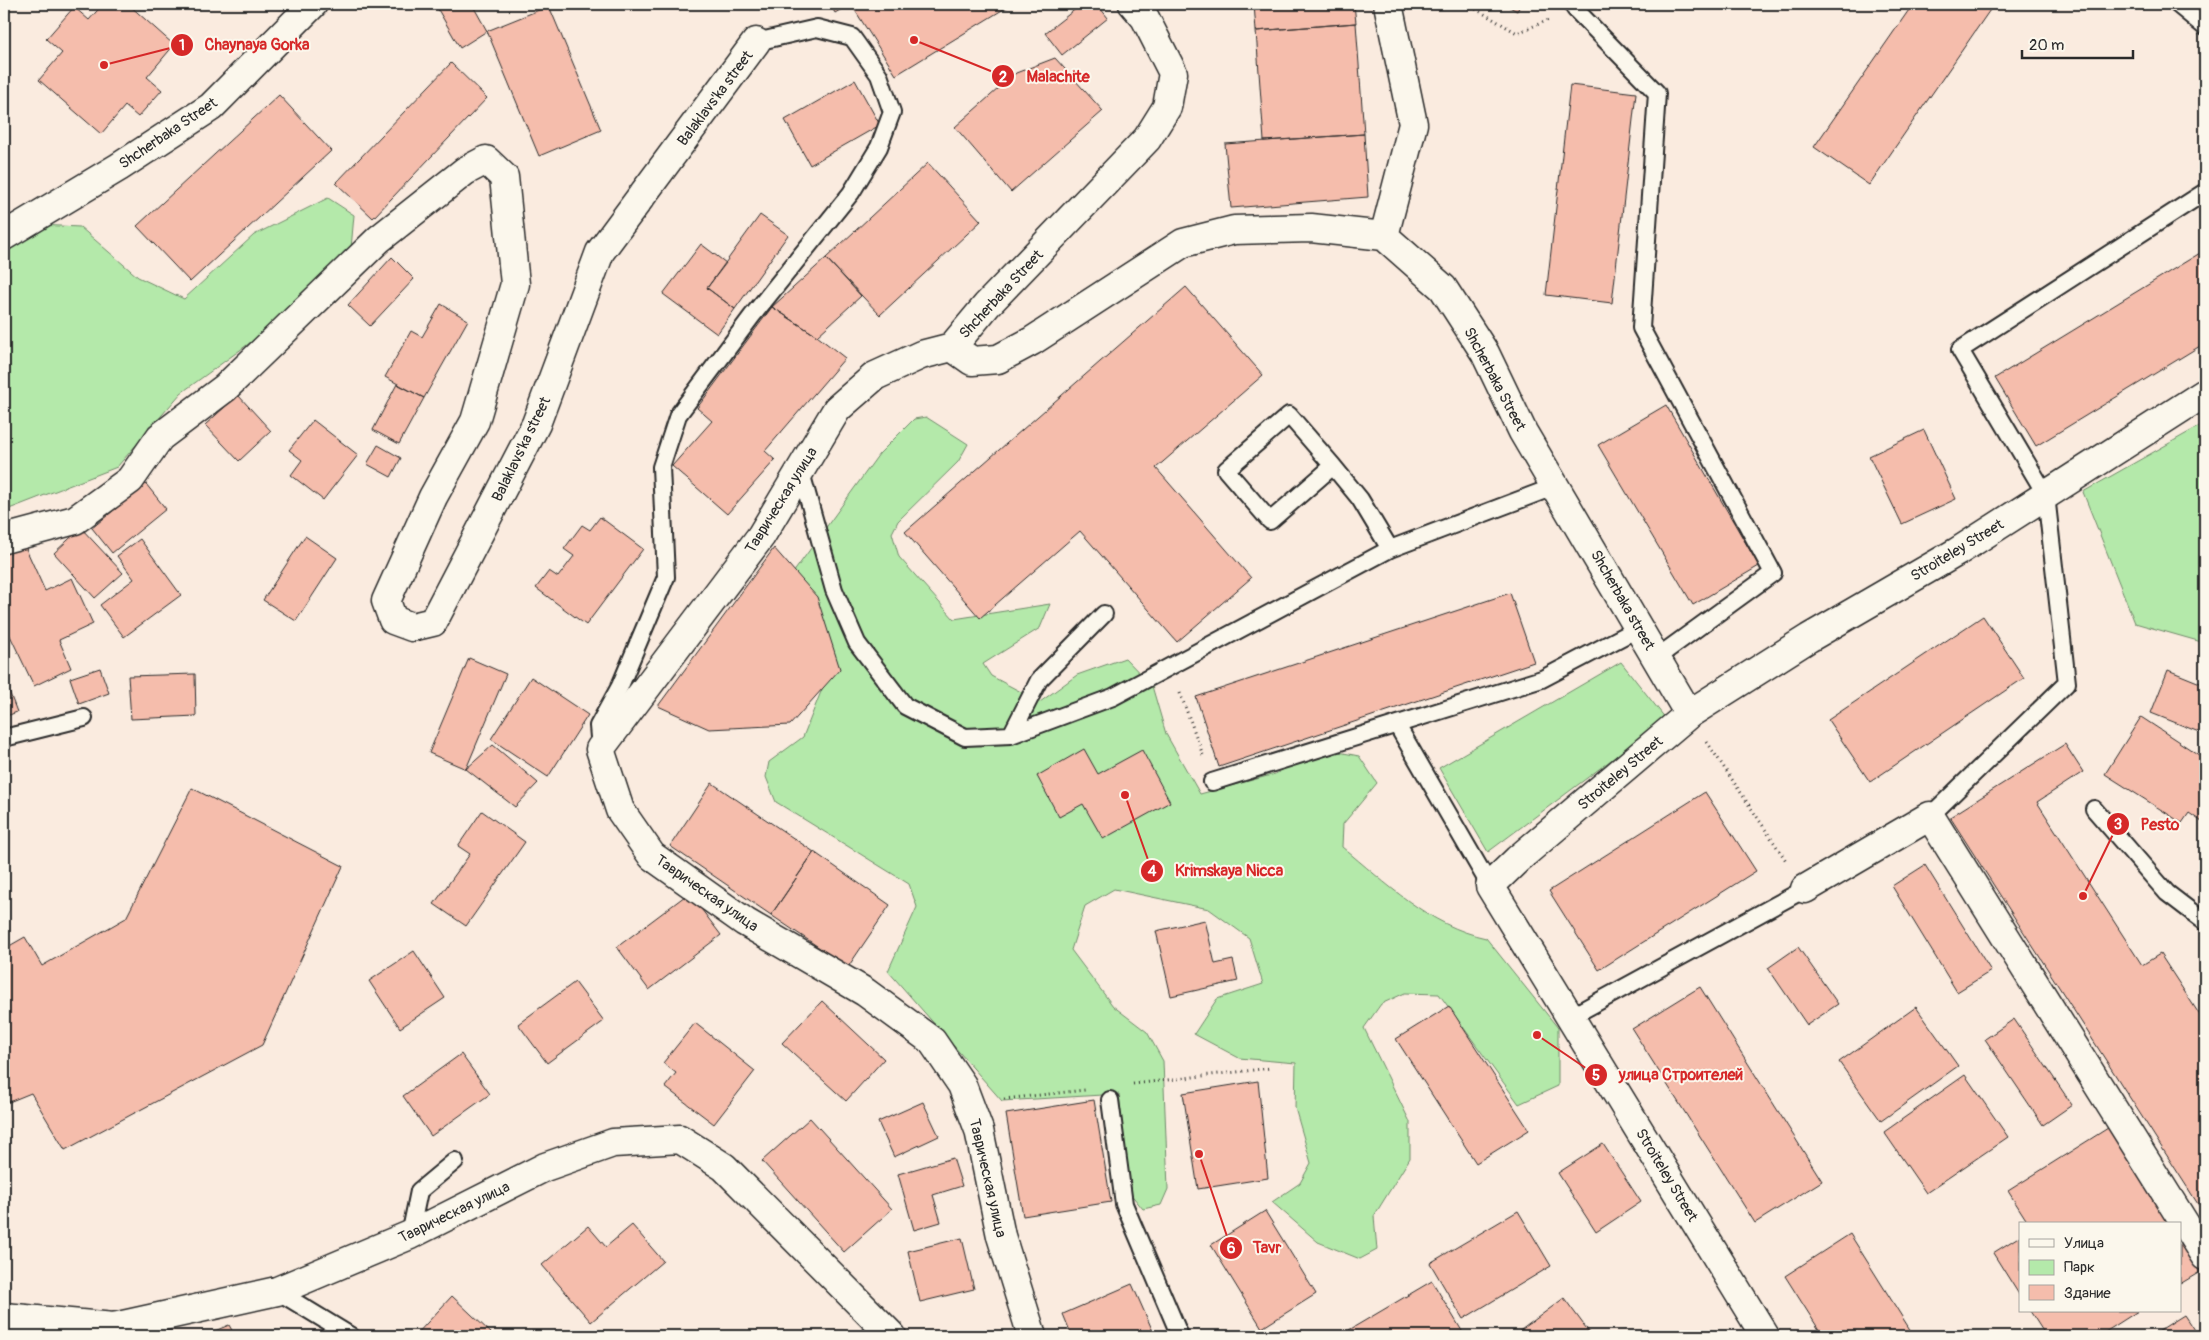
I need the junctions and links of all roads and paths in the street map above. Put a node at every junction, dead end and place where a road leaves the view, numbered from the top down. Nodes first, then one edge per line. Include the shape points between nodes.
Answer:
1 (313, 4) edge
2 (1134, 4) edge
3 (1388, 4) edge
4 (1467, 4) edge
5 (2177, 4) edge
6 (1576, 6) edge
7 (2205, 27) edge
8 (756, 42) joint
9 (2205, 192) edge
10 (4, 236) edge
11 (1384, 236) junction
12 (952, 347) junction
13 (2205, 393) edge
14 (1333, 466) junction
15 (800, 469) junction
16 (1556, 486) junction
17 (2046, 495) junction
18 (4, 539) edge
19 (1390, 548) junction
20 (1104, 614) dead end
21 (1639, 628) junction
22 (1656, 658) junction
23 (1182, 699) dead end
24 (1689, 714) junction
25 (84, 718) dead end
26 (1397, 725) junction
27 (1011, 735) junction
28 (4, 738) edge
29 (600, 749) junction
30 (1212, 782) joint
31 (2094, 809) dead end
32 (1930, 816) junction
33 (1490, 886) junction
34 (1805, 888) junction
35 (2205, 922) edge
36 (1570, 1016) junction
37 (1110, 1100) dead end
38 (456, 1161) dead end
39 (410, 1235) junction
40 (2205, 1256) edge
41 (277, 1291) junction
42 (4, 1317) edge
43 (351, 1336) edge
44 (892, 1336) edge
45 (1032, 1336) edge
46 (1180, 1336) edge
47 (1765, 1336) edge

1 - 10 street, Shcherbaka Street via 210,107
2 - 12 street, Shcherbaka Street via 1173,73 1167,107 1147,140 987,305
3 - 11 street via 1413,124
4 - 6 path via 1517,33
5 - 7 lane
6 - 22 lane via 1656,94 1641,328 1773,573
8 - 18 street, Balaklavs'ka street via 600,252 536,424 433,622 412,627 394,620 386,601 433,497 475,421 516,284 504,177 486,160 465,171 379,240 225,388 160,437 130,480 75,520
8 - 29 lane, Balaklavs'ka street via 817,28 852,38 879,74 892,112 879,147 851,193 678,415 661,467 666,577 620,686 598,726
9 - 17 lane via 1960,350
11 - 12 street, Shcherbaka Street via 1311,228 1234,230 1183,243 1032,341 998,359 972,361
11 - 16 street, Shcherbaka Street via 1443,288 1485,353 1523,432
12 - 15 street, Таврическая улица via 921,355 876,376 837,409
13 - 17 street, Stroiteley Street
14 - 14 lane via 1289,415 1226,470 1270,521
14 - 19 lane via 1360,499
15 - 27 lane via 834,590 857,643 905,706 965,737
15 - 29 street, Таврическая улица via 760,536
16 - 19 lane
16 - 21 street, Shcherbaka street
17 - 24 street, Stroiteley Street
17 - 32 lane via 2067,683
19 - 27 lane via 1113,696
20 - 27 lane via 1039,680
21 - 22 street, Shcherbaka street
21 - 26 lane via 1542,679
22 - 24 street, Shcherbaka street
23 - 30 path
24 - 33 street, Stroiteley Street
24 - 34 path
25 - 28 lane
26 - 30 lane
26 - 33 lane
29 - 45 street, Таврическая улица via 620,810 652,856 745,922 865,992 932,1041 962,1085 979,1130 1001,1236
31 - 35 lane via 2167,893
32 - 34 street
32 - 40 street
33 - 36 street, Stroiteley Street
34 - 36 lane
36 - 47 street, Stroiteley Street
37 - 46 lane via 1124,1204
38 - 39 lane via 418,1192
39 - 41 street, Таврическая улица
39 - 44 street, Таврическая улица via 545,1167 613,1143 680,1139 724,1167
41 - 42 street, Таврическая улица via 114,1327
41 - 43 lane

